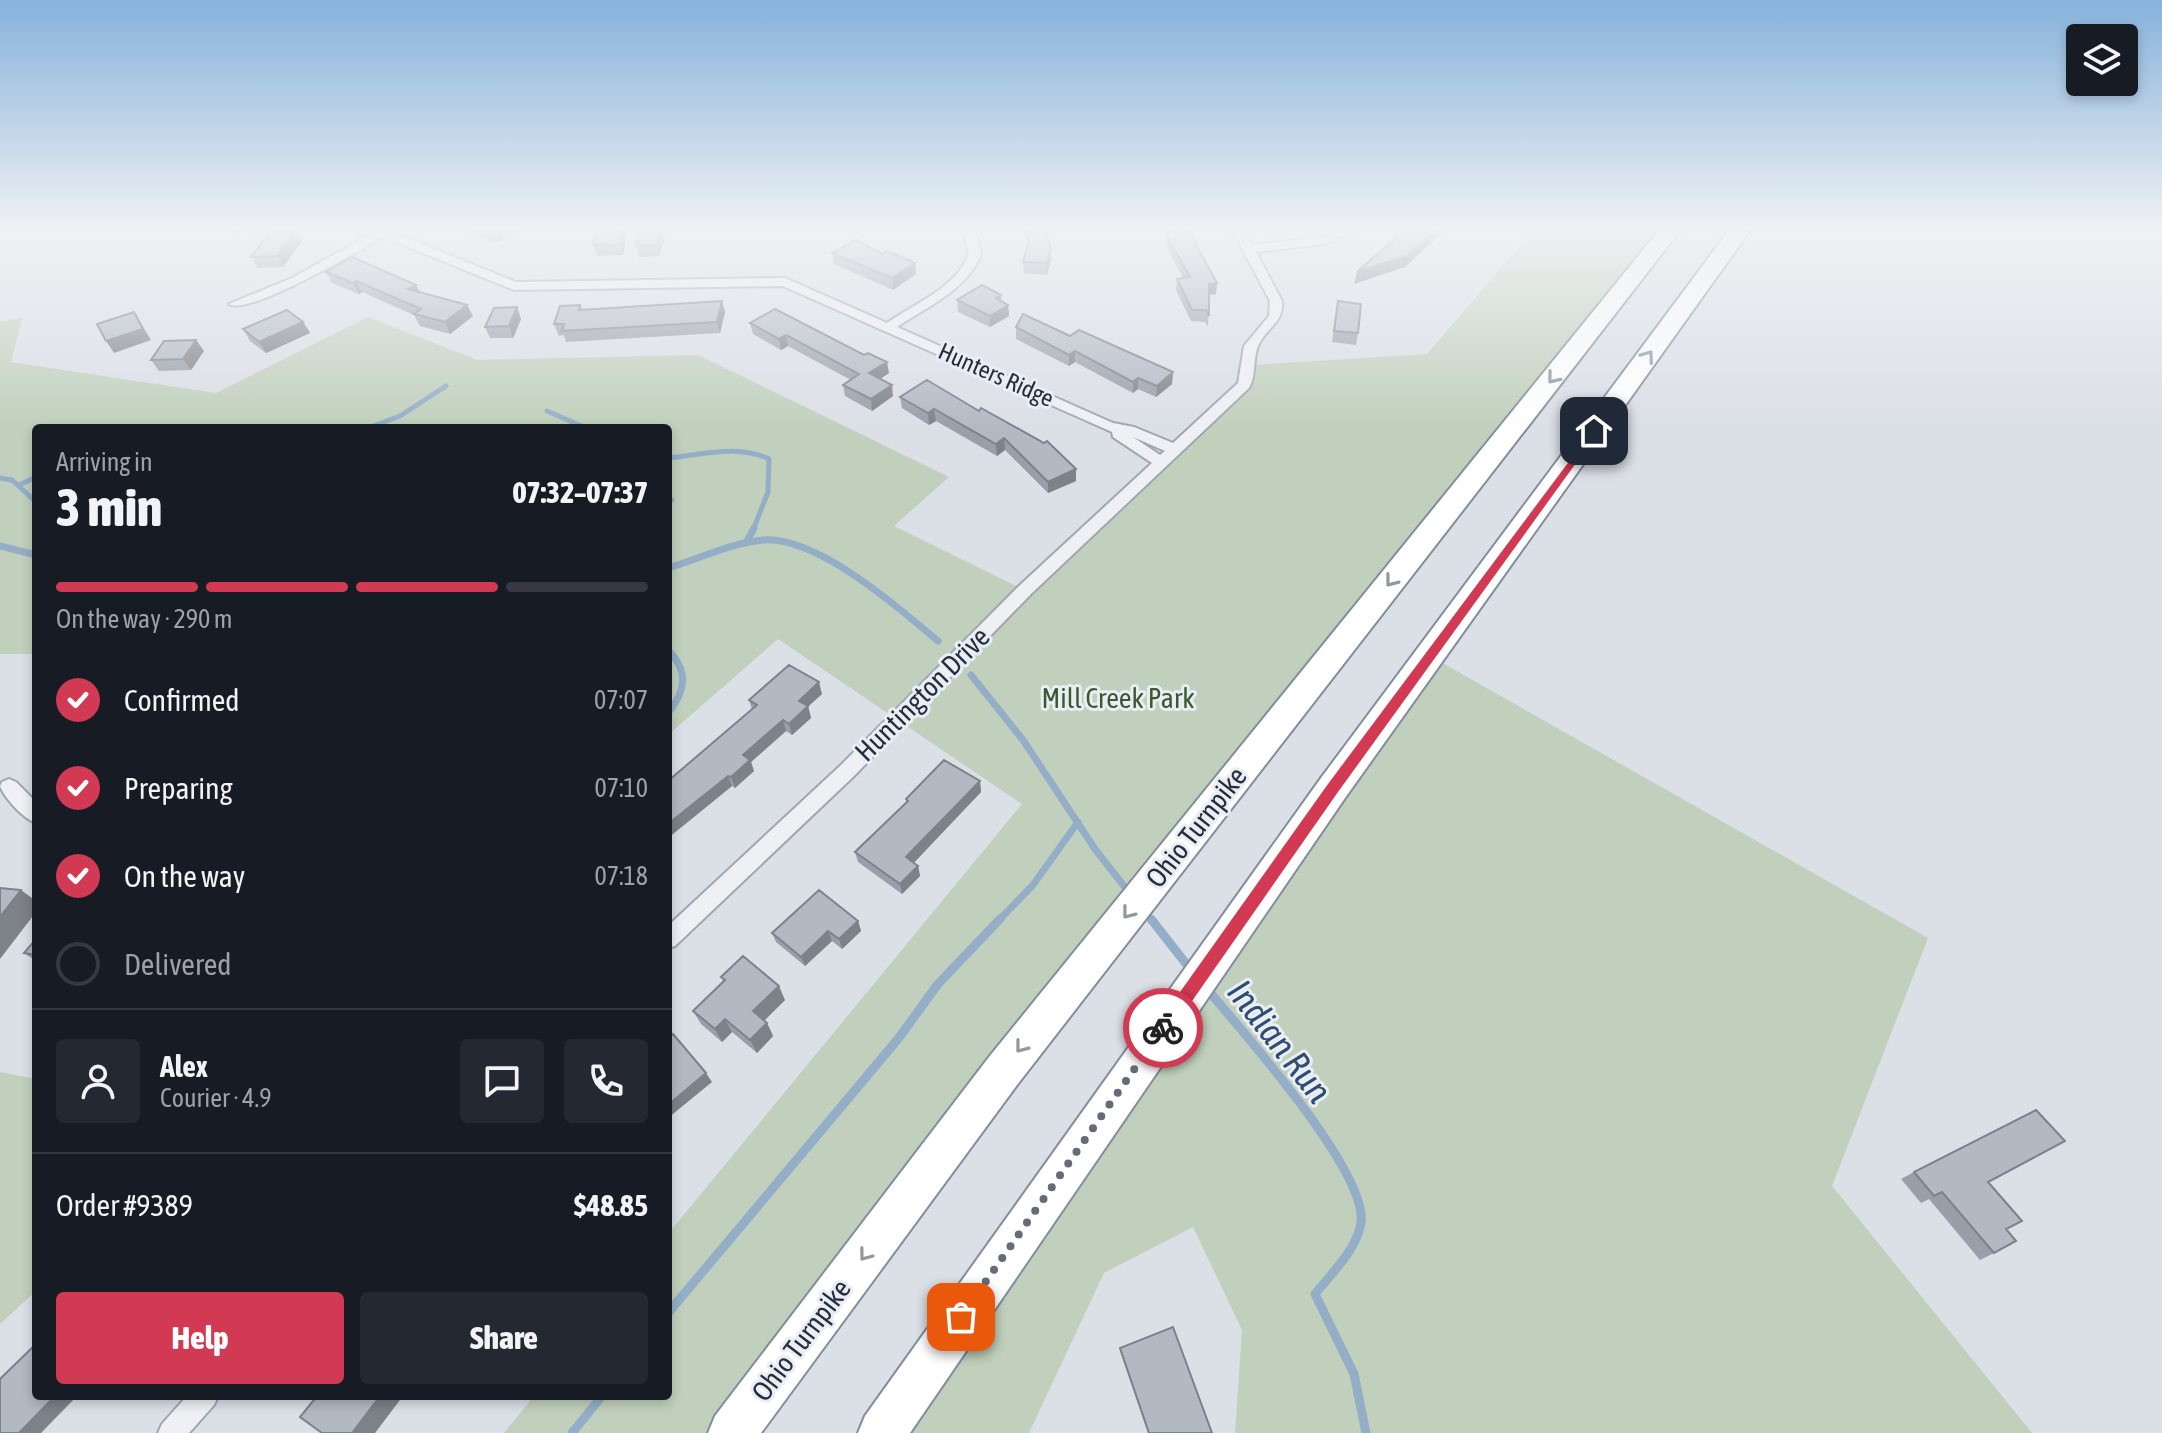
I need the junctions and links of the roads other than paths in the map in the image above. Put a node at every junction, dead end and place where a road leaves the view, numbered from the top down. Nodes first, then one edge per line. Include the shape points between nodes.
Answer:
1 (257, 296) edge
2 (817, 296) edge
3 (935, 296) edge
4 (1273, 296) edge
5 (1618, 296) edge
6 (1692, 296) edge
7 (235, 304) dead end
8 (889, 327) junction
9 (1110, 427) junction
10 (1176, 450) junction
11 (1161, 462) junction
12 (9, 787) dead end
13 (32, 811) edge
14 (672, 935) edge
15 (201, 1400) edge
16 (171, 1433) edge
17 (732, 1433) edge
18 (882, 1433) edge

1 - 7 street
2 - 8 street, Hunters Ridge
3 - 8 street
4 - 10 street, Huntington Drive via 1276,317 1252,345 1244,385
5 -> 17 highway, Ohio Turnpike via 1003,1071
18 -> 6 highway via 1273,873
8 - 9 street, Hunters Ridge
9 - 10 street, Hunters Ridge
9 - 11 street, Hunters Ridge
10 - 11 street, Huntington Drive
11 - 14 street, Huntington Drive
12 - 13 street
15 - 16 street

